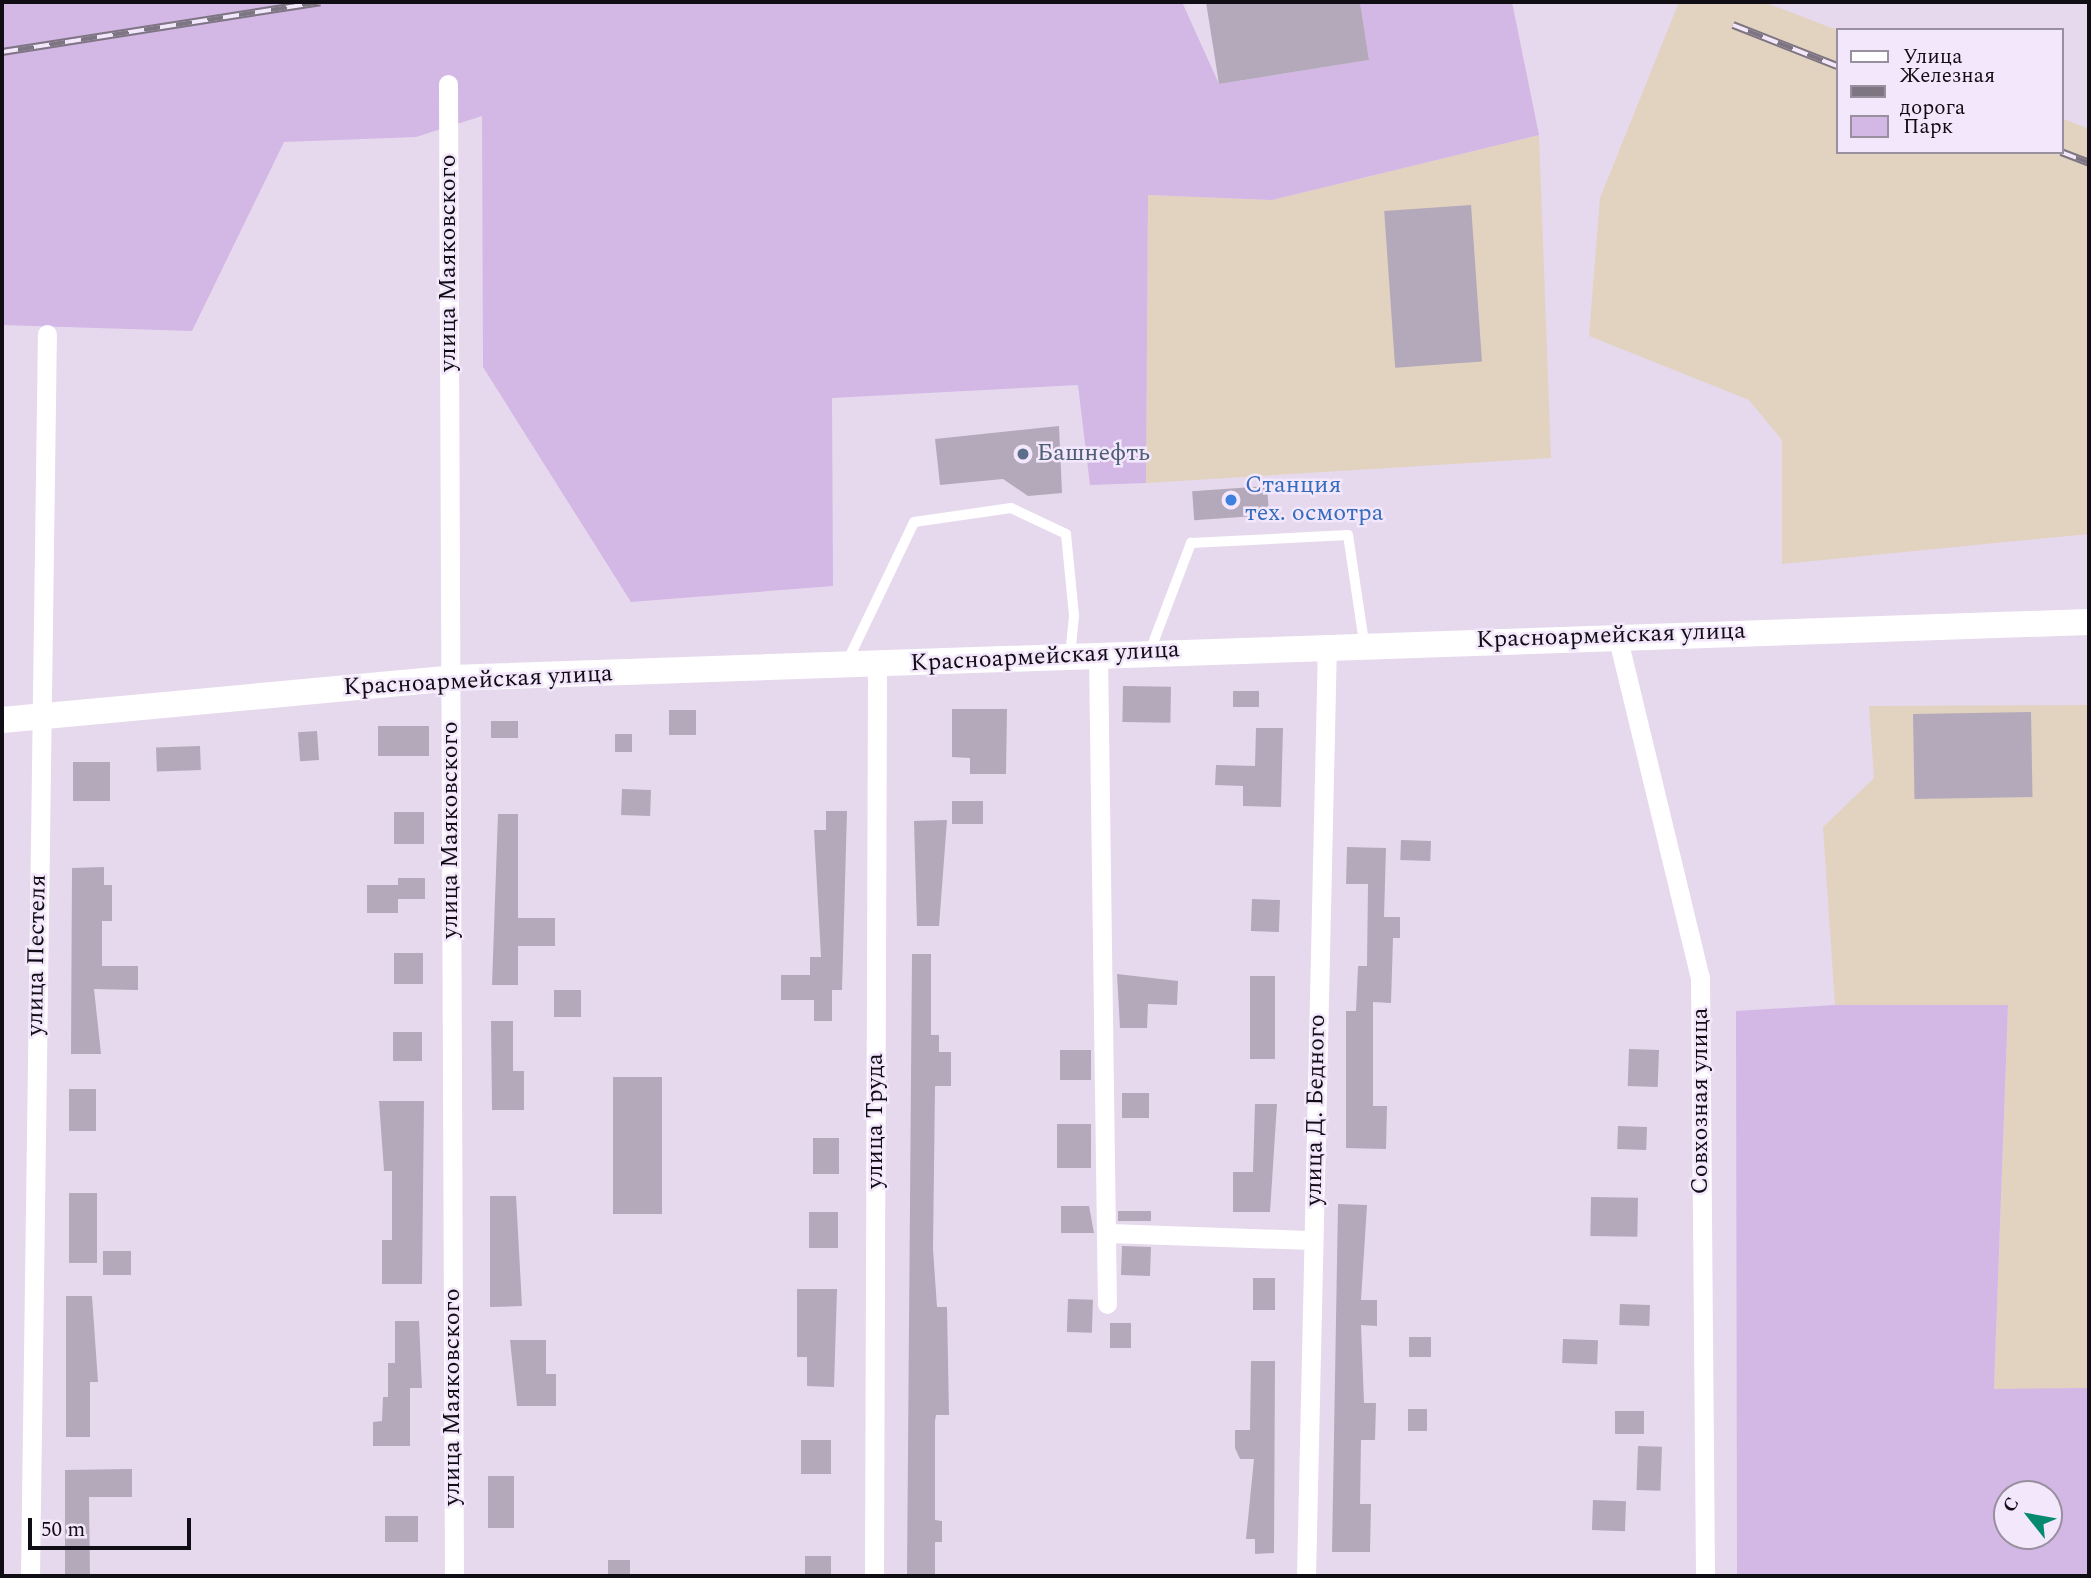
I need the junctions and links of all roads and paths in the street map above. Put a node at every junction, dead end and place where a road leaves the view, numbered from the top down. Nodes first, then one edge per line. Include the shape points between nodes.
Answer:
1 (448, 84) dead end
2 (47, 334) dead end
3 (2089, 622) edge
4 (1618, 635) junction
5 (1364, 642) junction
6 (1327, 644) junction
7 (1150, 653) junction
8 (1098, 655) junction
9 (1070, 656) junction
10 (877, 665) junction
11 (845, 667) junction
12 (451, 678) junction
13 (40, 718) junction
14 (2, 720) edge
15 (1109, 1233) junction
16 (1313, 1240) junction
17 (1107, 1304) dead end
18 (30, 1576) edge
19 (454, 1576) edge
20 (874, 1576) edge
21 (1306, 1576) edge
22 (1705, 1576) edge

1 - 12 street, улица Маяковского
2 - 13 street, улица Пестеля
3 - 4 main road, Красноармейская улица
4 - 5 main road, Красноармейская улица
4 - 22 street, Совхозная улица via 1700,977
5 - 6 main road, Красноармейская улица
5 - 7 lane via 1348,536 1191,543
6 - 7 main road, Красноармейская улица
6 - 16 street, улица Д. Бедного
7 - 8 main road, Красноармейская улица
8 - 9 main road, Красноармейская улица
8 - 15 street
9 - 10 main road, Красноармейская улица
9 - 11 lane via 1074,616 1066,534 1011,508 914,522
10 - 11 main road, Красноармейская улица
10 - 20 street, улица Труда
11 - 12 main road, Красноармейская улица
12 - 13 main road, Красноармейская улица
12 - 19 street, улица Маяковского
13 - 14 main road, Красноармейская улица
13 - 18 street, улица Пестеля
15 - 16 street
15 - 17 street
16 - 21 street, улица Д. Бедного

